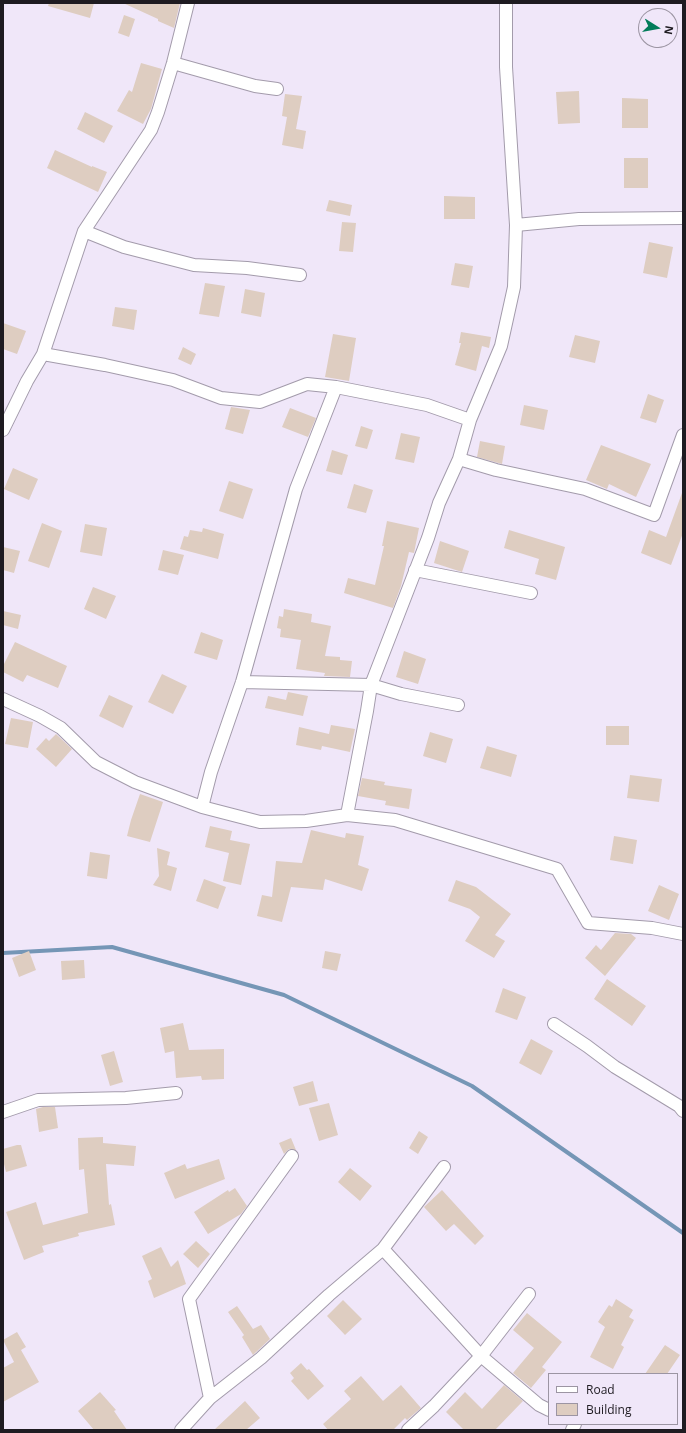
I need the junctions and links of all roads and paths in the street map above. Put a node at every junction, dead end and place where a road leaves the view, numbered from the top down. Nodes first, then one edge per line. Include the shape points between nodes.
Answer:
1 (188, 3) edge
2 (506, 3) edge
3 (174, 63) junction
4 (278, 89) dead end
5 (683, 218) edge
6 (516, 225) junction
7 (84, 231) junction
8 (300, 275) dead end
9 (43, 354) junction
10 (336, 387) junction
11 (470, 420) junction
12 (3, 430) edge
13 (683, 434) edge
14 (459, 459) junction
15 (415, 570) junction
16 (531, 593) dead end
17 (242, 682) junction
18 (371, 684) junction
19 (3, 699) edge
20 (458, 705) dead end
21 (202, 806) junction
22 (346, 815) junction
23 (683, 934) edge
24 (554, 1024) dead end
25 (176, 1093) dead end
26 (683, 1111) edge
27 (3, 1112) edge
28 (292, 1156) dead end
29 (444, 1167) dead end
30 (383, 1248) junction
31 (529, 1294) dead end
32 (481, 1356) junction
33 (210, 1398) junction
34 (548, 1410) edge
35 (181, 1430) edge
36 (408, 1430) edge

1 - 3 street
2 - 6 street via 506,67
3 - 4 street via 255,86
3 - 7 street via 151,130
5 - 6 street via 579,218
6 - 11 street via 514,287 501,346
7 - 8 street via 124,247 194,265
7 - 9 street
9 - 10 street via 173,380 221,398 260,402 308,384
9 - 12 street
10 - 11 street via 427,405
10 - 17 street via 296,489
11 - 14 street
13 - 14 street via 654,515 585,489 496,470
14 - 15 street via 439,503
15 - 16 street
15 - 18 street
17 - 18 street
17 - 21 street
18 - 20 street via 401,694
18 - 22 street
19 - 21 street via 60,728 96,762 136,782
21 - 22 street via 260,822 306,822
22 - 23 street via 395,820 557,869 588,923 652,928
24 - 26 street via 614,1067 679,1106
25 - 27 street via 126,1098 38,1100
28 - 33 street via 189,1299
29 - 30 street
30 - 32 street
30 - 33 street via 261,1358
31 - 32 street
32 - 34 street via 539,1405
32 - 36 street
33 - 35 street

